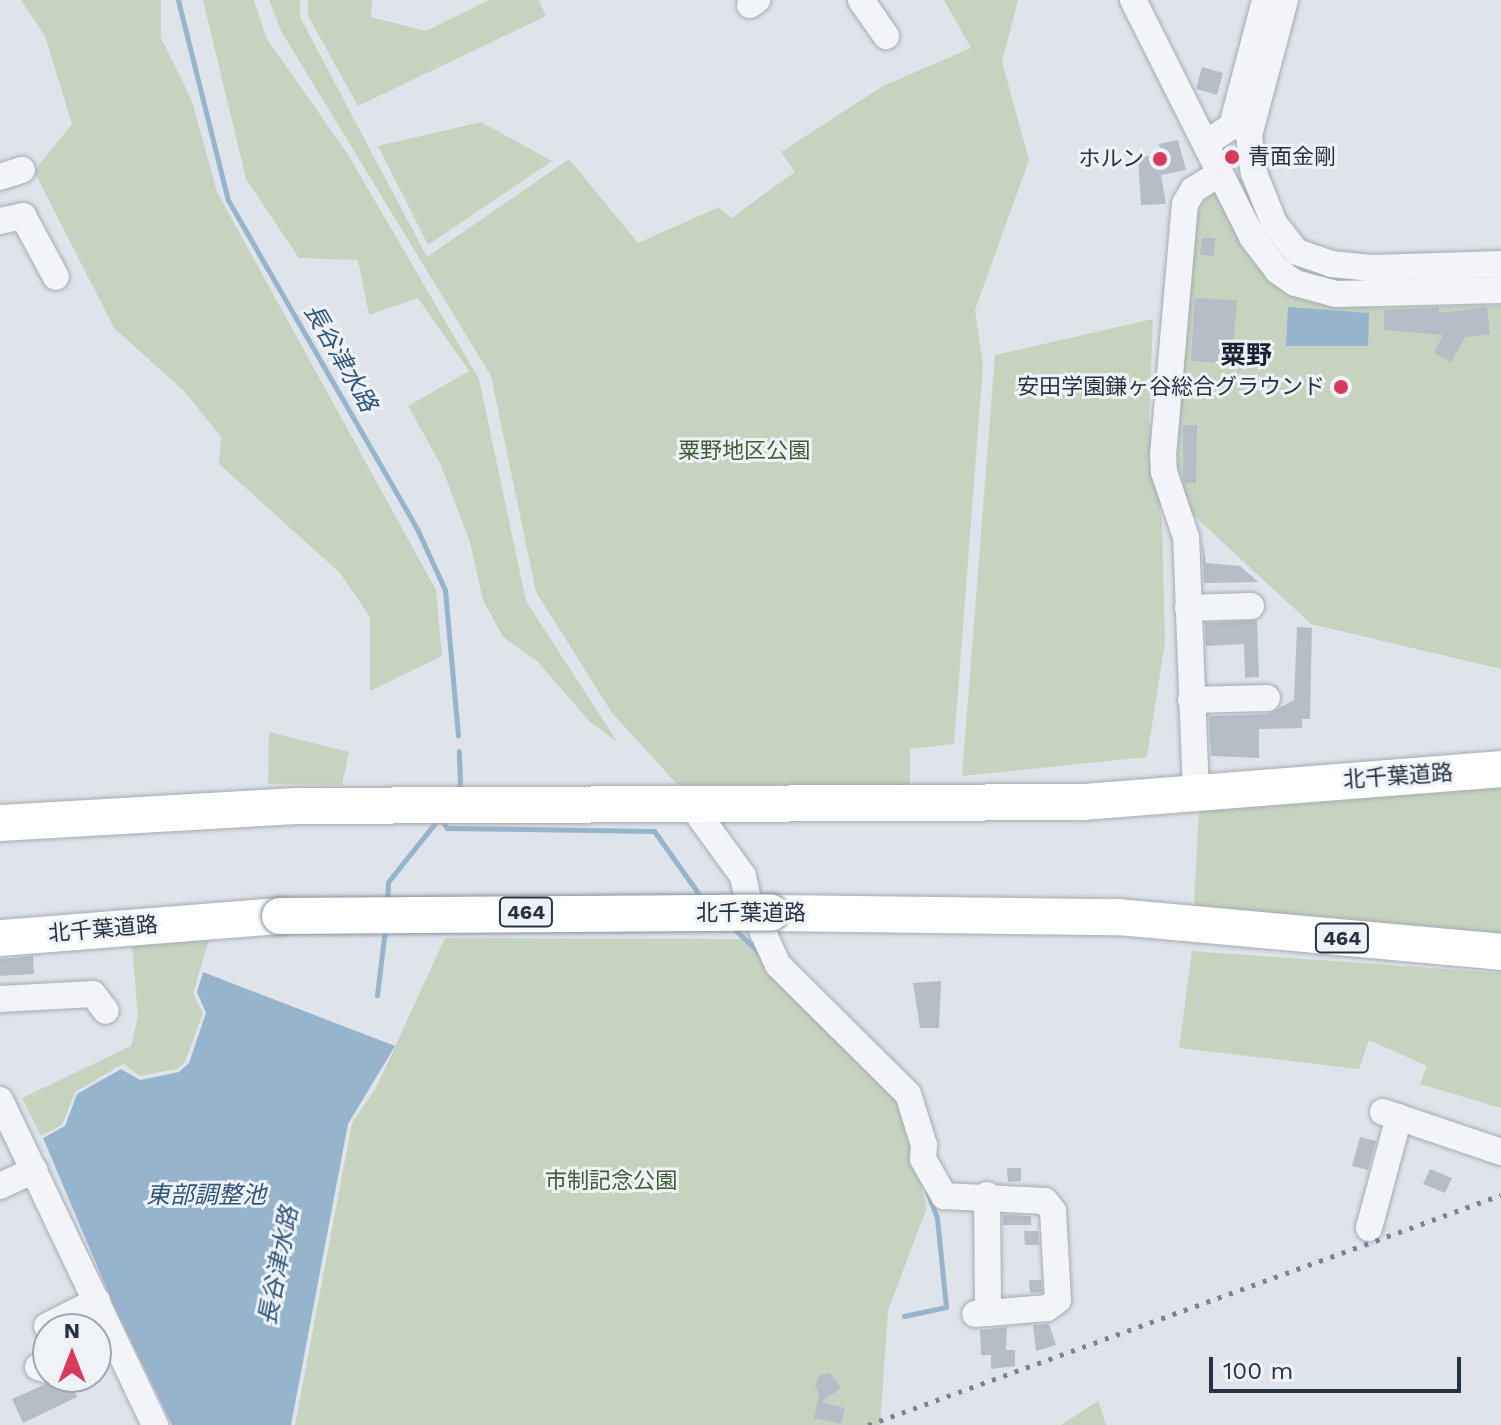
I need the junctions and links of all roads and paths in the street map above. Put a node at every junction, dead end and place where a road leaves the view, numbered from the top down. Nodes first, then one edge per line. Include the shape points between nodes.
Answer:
1 (861, 0) edge
2 (1133, 0) edge
3 (1265, 0) edge
4 (1285, 0) edge
5 (886, 36) dead end
6 (1206, 143) junction
7 (1220, 173) junction
8 (0, 221) edge
9 (1501, 264) edge
10 (56, 277) dead end
11 (1501, 290) edge
12 (1251, 606) dead end
13 (1188, 608) junction
14 (1267, 698) dead end
15 (1191, 700) junction
16 (1501, 769) edge
17 (1196, 794) junction
18 (700, 817) dead end
19 (2, 820) edge
20 (0, 938) edge
21 (1501, 952) edge
22 (0, 999) edge
23 (106, 1011) dead end
24 (4, 1116) edge
25 (1501, 1152) edge
26 (34, 1170) junction
27 (0, 1186) edge
28 (987, 1195) junction
29 (1369, 1228) dead end
30 (97, 1301) junction
31 (73, 1313) edge
32 (99, 1313) edge
33 (112, 1359) edge
34 (147, 1422) edge

1 - 5 street
2 - 6 street
3 - 6 street via 1232,126
4 - 9 street via 1249,135 1254,173 1274,223 1297,252 1331,264 1372,268
6 - 7 street
7 - 11 street via 1266,257 1295,283 1336,294
7 - 13 street via 1193,190 1185,204 1171,345 1164,472 1186,537
8 - 10 street via 23,216
12 - 13 street
13 - 15 street
14 - 15 street
15 - 17 street
16 - 17 highway, 北千葉道路
17 - 19 highway, 北千葉道路 via 1084,802 296,806
18 - 28 street via 743,876 748,900 778,965 908,1094 924,1145 923,1159 944,1196
20 - 21 highway, 北千葉道路 / 464, bridge via 280,916 771,913 1118,917
22 - 23 street via 93,994
24 - 26 street
25 - 29 street via 1391,1115
26 - 27 street
26 - 30 street
28 - 28 street via 982,1314 1047,1308 1058,1300 1053,1211 1045,1201
30 - 31 street
30 - 32 street
33 - 34 street

